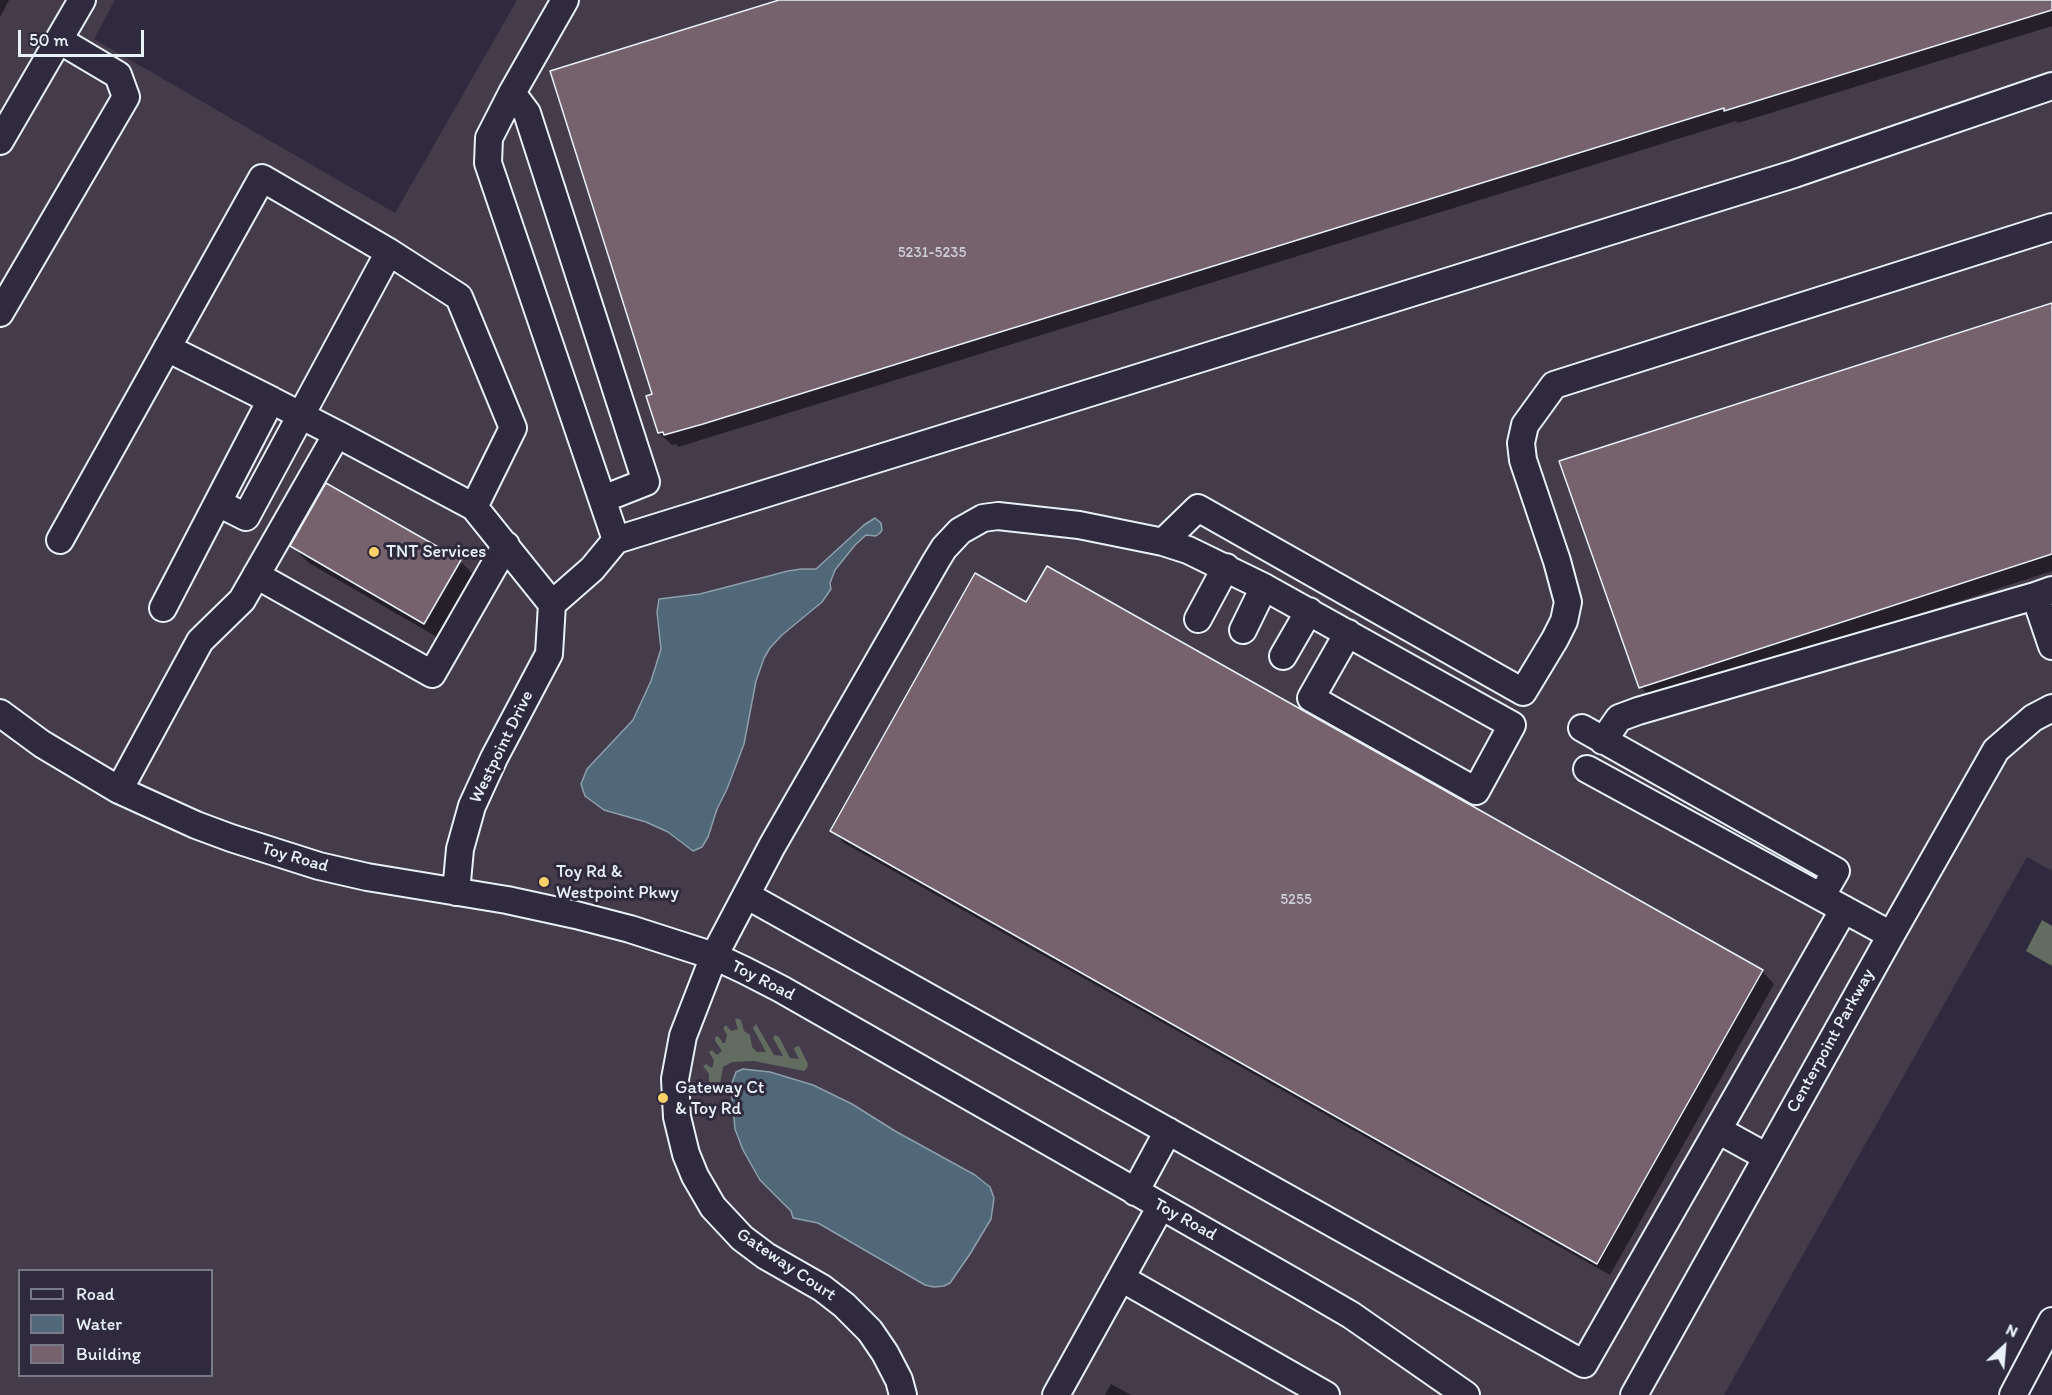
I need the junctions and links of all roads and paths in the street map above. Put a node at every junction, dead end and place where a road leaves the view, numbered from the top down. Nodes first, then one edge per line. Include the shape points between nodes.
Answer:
1 (82, 0) edge
2 (565, 0) edge
3 (58, 40) junction
4 (2052, 86) edge
5 (512, 93) junction
6 (0, 141) edge
7 (2052, 227) edge
8 (389, 252) junction
9 (0, 313) edge
10 (167, 348) junction
11 (271, 400) junction
12 (302, 415) junction
13 (337, 434) junction
14 (603, 499) junction
15 (218, 503) junction
16 (474, 507) junction
17 (60, 540) dead end
18 (616, 540) junction
19 (1163, 542) junction
20 (506, 545) junction
21 (1226, 567) junction
22 (256, 575) junction
23 (1264, 587) junction
24 (2043, 593) edge
25 (552, 604) junction
26 (163, 608) dead end
27 (1309, 612) junction
28 (1198, 619) dead end
29 (1242, 630) dead end
30 (1348, 633) junction
31 (2052, 646) edge
32 (1445, 649) junction
33 (1283, 656) dead end
34 (1428, 678) junction
35 (2052, 708) edge
36 (0, 713) edge
37 (1587, 770) dead end
38 (119, 790) junction
39 (456, 892) junction
40 (746, 895) junction
41 (1821, 897) junction
42 (1844, 909) junction
43 (1890, 935) junction
44 (714, 956) junction
45 (1718, 1130) junction
46 (1168, 1131) junction
47 (1767, 1157) junction
48 (1135, 1192) junction
49 (1161, 1206) junction
50 (1121, 1278) junction
51 (2052, 1321) edge
52 (903, 1395) edge
53 (1056, 1395) edge
54 (1326, 1395) edge
55 (1466, 1395) edge
56 (1634, 1395) edge
57 (2013, 1395) edge

1 - 3 street
2 - 5 street
3 - 6 street
3 - 9 street via 118,75 126,97
4 - 18 street via 1794,174
5 - 14 street via 489,138 488,163
5 - 14 street via 527,113 646,482
7 - 32 street via 1554,385 1525,424 1521,443 1523,460 1564,585 1568,602 1564,621 1523,692
8 - 10 street via 262,178
8 - 12 street
8 - 16 street via 459,297 513,428
10 - 11 street
10 - 17 street
11 - 12 street
11 - 15 street
12 - 13 street
12 - 15 street via 246,517
13 - 16 street
13 - 22 street
14 - 18 street
15 - 26 street
16 - 20 street
18 - 25 street
19 - 21 street, Gateway Court
19 - 32 street via 1198,508
19 - 40 street, Gateway Court via 1079,525 998,516 983,518 960,531 936,561
20 - 22 street via 432,674
20 - 25 street
21 - 23 street, Gateway Court
21 - 28 street
22 - 38 street via 242,600 200,641
23 - 27 street, Gateway Court
23 - 29 street
24 - 31 street
24 - 41 street via 1638,711 1592,734 1836,871
25 - 39 street, Westpoint Drive via 549,654 472,806 460,849
27 - 30 street, Gateway Court
27 - 33 street
30 - 34 street, Gateway Court
30 - 34 street, Gateway Court via 1311,698 1476,791 1512,725
32 - 34 street
35 - 43 street, Centerpoint Parkway via 2033,718 1996,750
36 - 38 street, Toy Road via 42,744
37 - 41 street
38 - 39 street, Toy Road via 196,825 268,851 367,877
39 - 44 street, Toy Road via 576,915
40 - 44 street, Gateway Court
40 - 46 street
41 - 42 street
42 - 43 street
42 - 45 street
43 - 47 street, Centerpoint Parkway
44 - 48 street, Toy Road via 781,989
44 - 52 street, Gateway Court via 683,1036 675,1079 677,1117 695,1176 713,1207 742,1238 822,1288 870,1331 899,1380
45 - 46 street via 1584,1364
45 - 47 street
46 - 48 street
47 - 56 street, Centerpoint Parkway
48 - 49 street, Toy Road
49 - 50 street
49 - 55 street, Toy Road via 1351,1316
50 - 53 street
50 - 54 street
51 - 57 street

